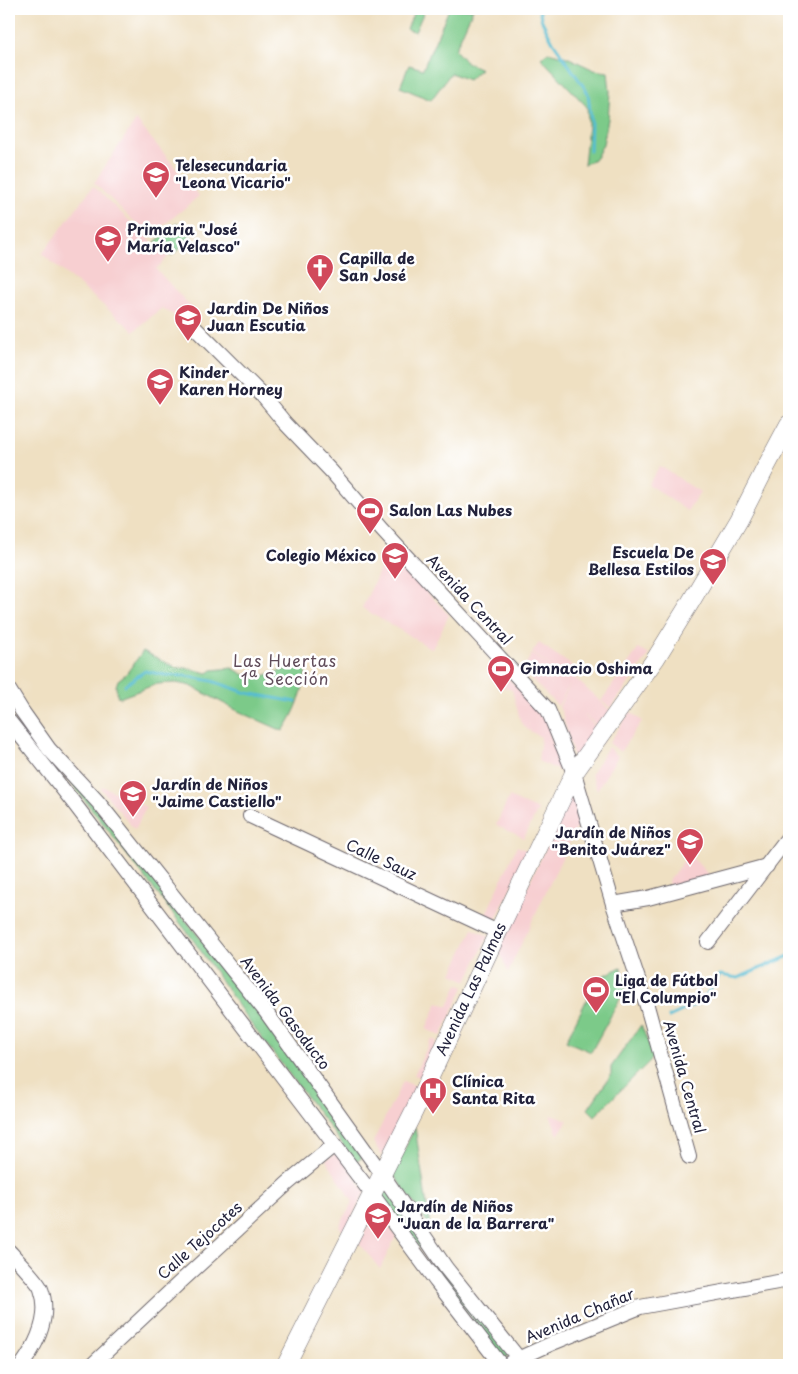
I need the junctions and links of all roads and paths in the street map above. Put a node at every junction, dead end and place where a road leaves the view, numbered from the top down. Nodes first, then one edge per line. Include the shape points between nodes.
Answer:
1 (190, 323) dead end
2 (789, 424) edge
3 (9, 690) edge
4 (9, 721) edge
5 (574, 773) junction
6 (250, 816) dead end
7 (789, 836) edge
8 (766, 866) junction
9 (613, 904) junction
10 (498, 932) junction
11 (708, 942) dead end
12 (334, 1145) junction
13 (689, 1157) dead end
14 (382, 1174) junction
15 (372, 1194) junction
16 (9, 1251) edge
17 (789, 1280) edge
18 (522, 1362) edge
19 (22, 1365) edge
20 (92, 1365) edge
21 (286, 1365) edge
22 (501, 1365) edge

1 - 5 street, Avenida Central via 262,395 548,710
2 - 5 main road, Avenida Las Palmas via 695,595 656,658
3 - 14 street, Avenida Gasoducto via 49,749 98,802 266,1012
4 - 12 street
5 - 9 street, Avenida Central
5 - 10 main road, Avenida Las Palmas
6 - 10 street, Calle Sauz
7 - 8 street
8 - 9 street via 648,898
8 - 11 street
9 - 13 street, Avenida Central
10 - 14 main road, Avenida Las Palmas
12 - 15 street
12 - 20 street, Calle Tejocotes via 288,1183
14 - 15 main road, Avenida Las Palmas
14 - 18 street, Avenida Gasoducto via 446,1268
15 - 21 main road, Avenida Las Palmas
15 - 22 street
16 - 19 street via 41,1288 44,1306 43,1323
17 - 18 street, Avenida Chañar via 640,1307 554,1342
18 - 22 street, Avenida Chañar

